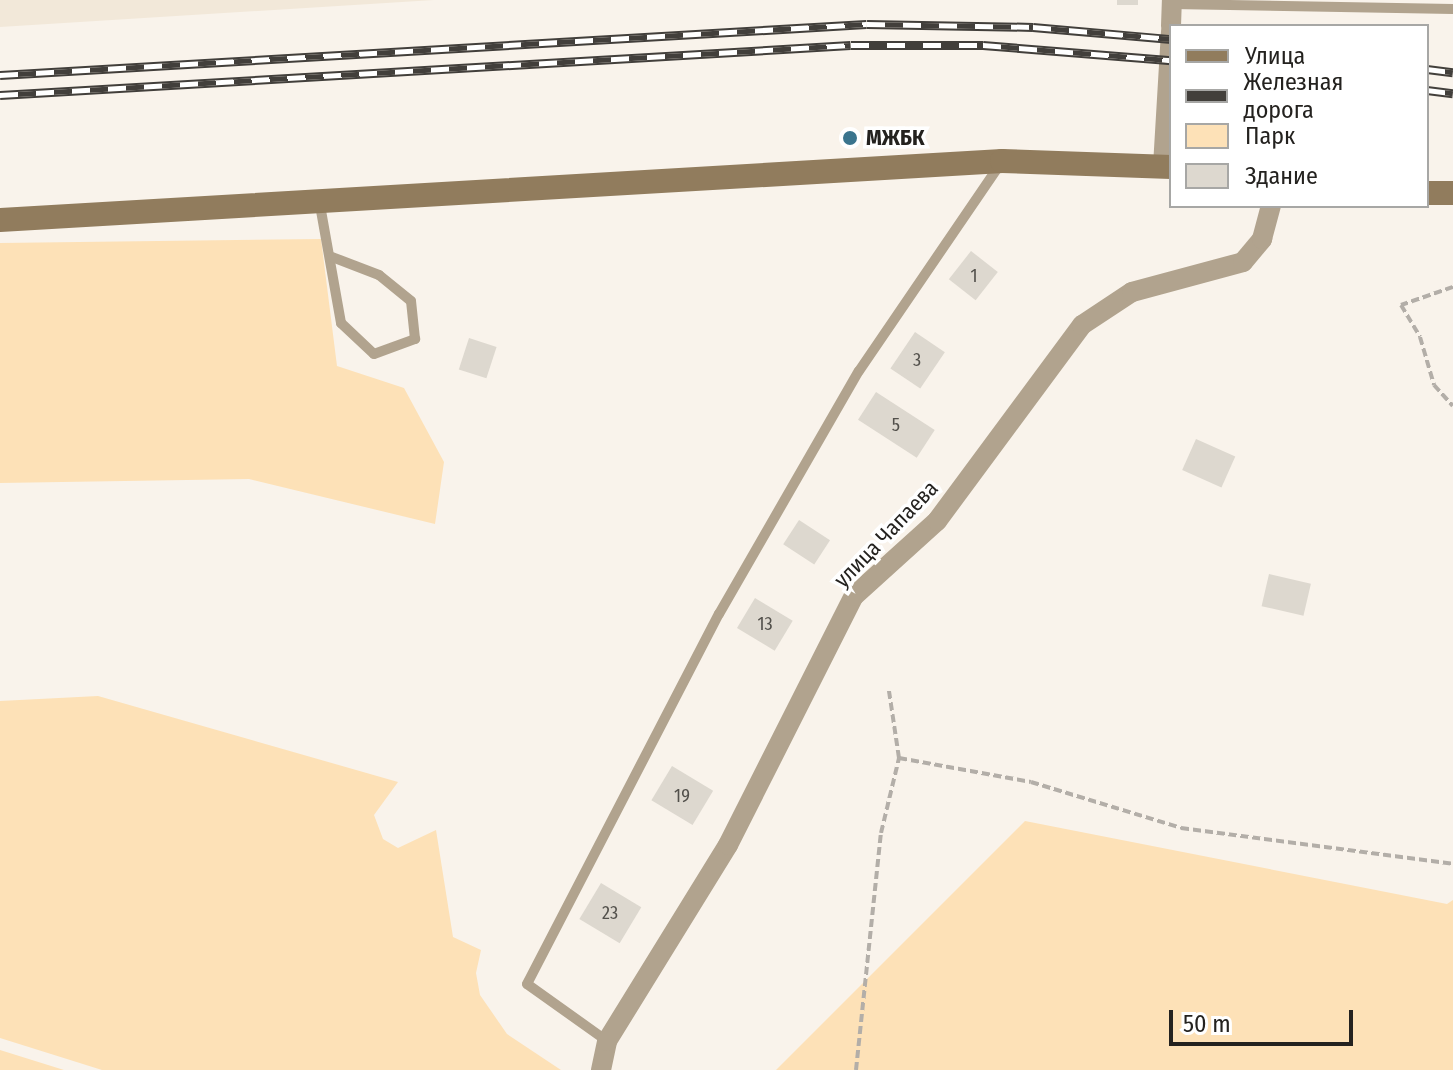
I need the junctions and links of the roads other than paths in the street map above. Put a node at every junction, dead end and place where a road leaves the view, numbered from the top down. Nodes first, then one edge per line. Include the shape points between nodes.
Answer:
1 (1172, 2) edge
2 (1453, 9) edge
3 (1171, 24) edge
4 (1169, 97) edge
5 (1002, 161) junction
6 (1167, 166) edge
7 (1429, 193) edge
8 (1453, 193) edge
9 (320, 205) junction
10 (1270, 208) edge
11 (0, 220) edge
12 (332, 257) junction
13 (607, 1041) junction
14 (601, 1070) edge

1 - 2 lane
1 - 3 street
4 - 6 street
5 - 6 main road
5 - 9 main road
5 - 13 lane via 859,371 719,614 527,984
7 - 8 main road
9 - 11 main road
9 - 12 lane
10 - 13 street, улица Чапаева via 1262,239 1243,262 1132,292 1082,325 937,521 854,596 728,845
12 - 12 lane via 341,323 374,354 415,339 411,301 379,275
13 - 14 street, улица Чапаева

